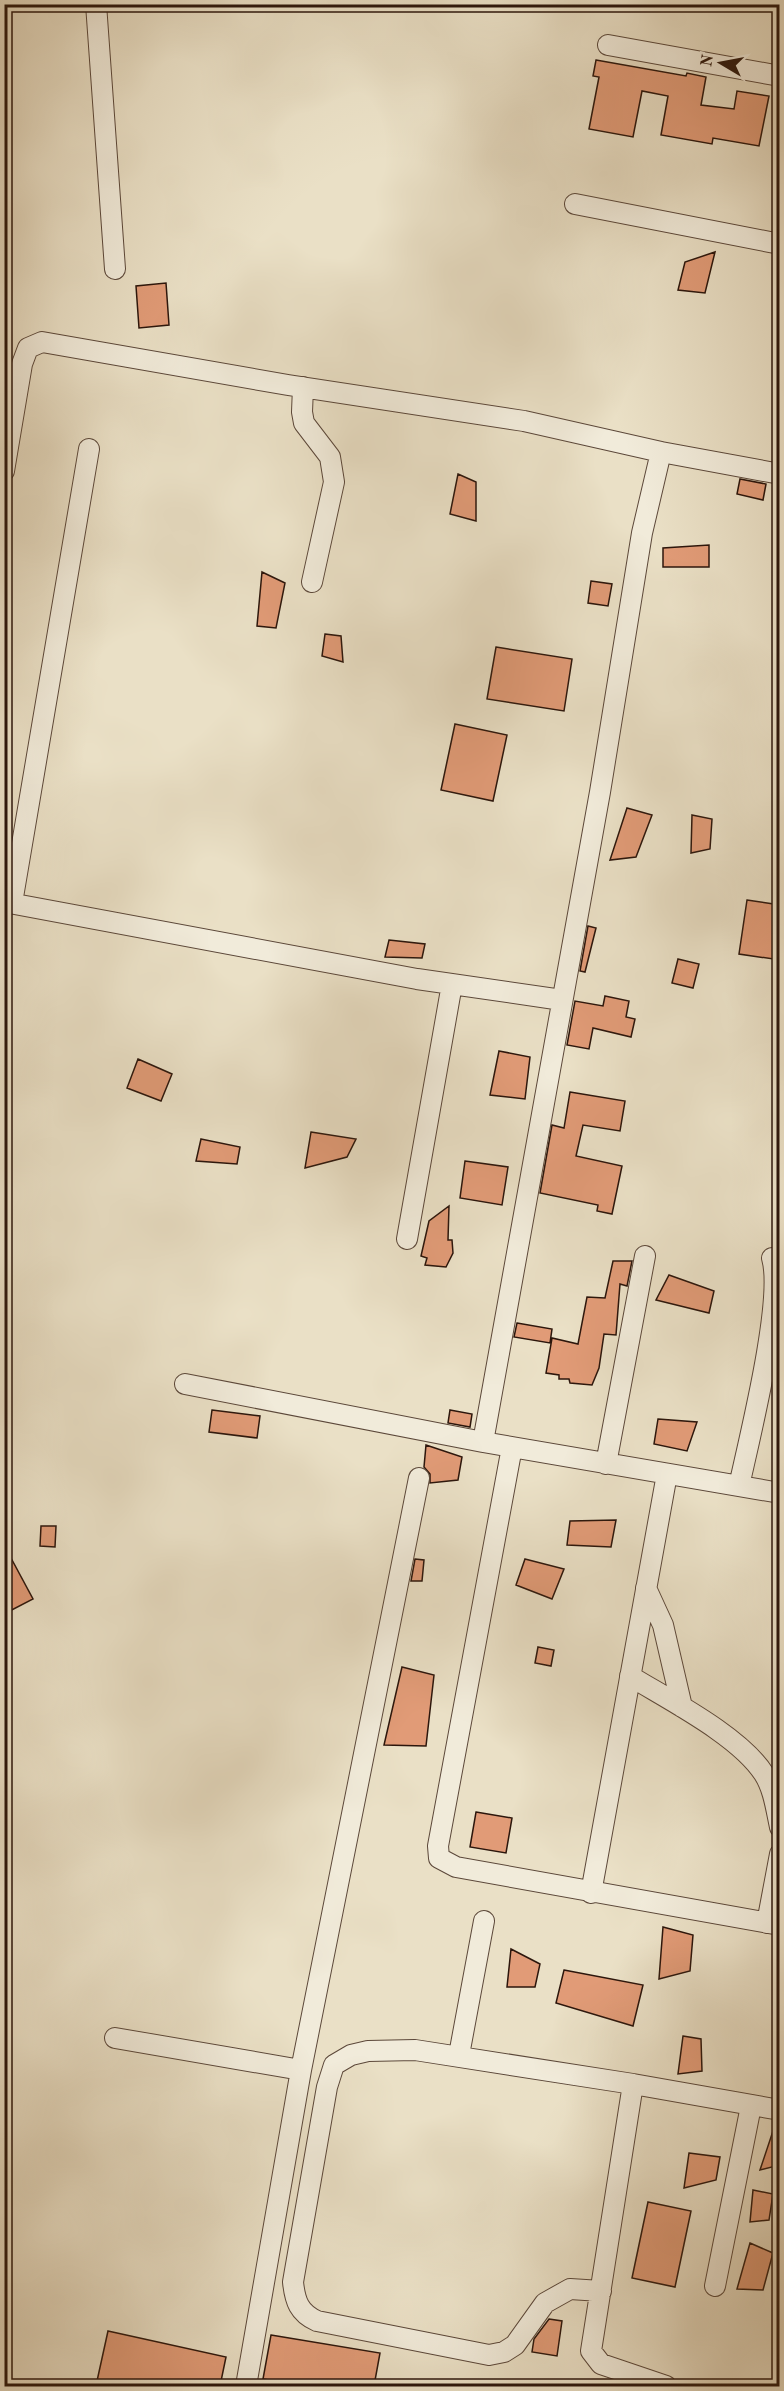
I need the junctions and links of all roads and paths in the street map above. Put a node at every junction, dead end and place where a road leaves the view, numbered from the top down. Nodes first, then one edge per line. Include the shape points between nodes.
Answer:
1 (96, 4) edge
2 (608, 45) dead end
3 (780, 76) edge
4 (575, 204) dead end
5 (780, 244) edge
6 (115, 269) dead end
7 (303, 387) junction
8 (89, 449) dead end
9 (661, 452) junction
10 (4, 471) edge
11 (780, 474) edge
12 (312, 582) dead end
13 (8, 903) edge
14 (452, 984) junction
15 (562, 1000) junction
16 (407, 1239) dead end
17 (645, 1256) dead end
18 (772, 1258) dead end
19 (185, 1384) dead end
20 (483, 1442) junction
21 (512, 1447) junction
22 (606, 1464) junction
23 (667, 1474) junction
24 (419, 1478) dead end
25 (740, 1486) junction
26 (780, 1493) edge
27 (646, 1588) junction
28 (630, 1676) junction
29 (682, 1707) junction
30 (780, 1827) edge
31 (780, 1854) edge
32 (591, 1893) junction
33 (484, 1921) dead end
34 (773, 1924) edge
35 (115, 2038) dead end
36 (459, 2055) junction
37 (301, 2070) junction
38 (633, 2084) junction
39 (751, 2106) junction
40 (780, 2110) edge
41 (715, 2286) dead end
42 (601, 2291) junction
43 (246, 2386) edge
44 (666, 2386) edge

1 - 6 street
2 - 3 street
4 - 5 street
7 - 9 street via 524,422
7 - 10 street via 42,342 28,348 22,364
7 - 12 street via 304,423 330,457 334,482
8 - 13 street
9 - 11 street
9 - 15 street via 642,533
13 - 14 street
14 - 15 street
14 - 16 street
15 - 20 street
17 - 22 street
18 - 25 street via 778,1288
19 - 20 street
20 - 21 street
21 - 22 street
21 - 32 street via 438,1845 439,1858 456,1867
22 - 23 street
23 - 25 street
23 - 27 street
24 - 37 street
25 - 26 street
27 - 28 street
27 - 29 street via 663,1624
28 - 29 street
28 - 32 street
29 - 30 street via 729,1739 763,1772
31 - 34 street
32 - 34 street
33 - 36 street
35 - 37 street
36 - 38 street
36 - 42 street via 368,2050 334,2065 293,2282 300,2309 317,2321 489,2355 515,2345 545,2303 570,2289
37 - 43 street
38 - 39 street
38 - 42 street
39 - 40 street
39 - 41 street
42 - 44 street via 591,2351 594,2358 601,2364

